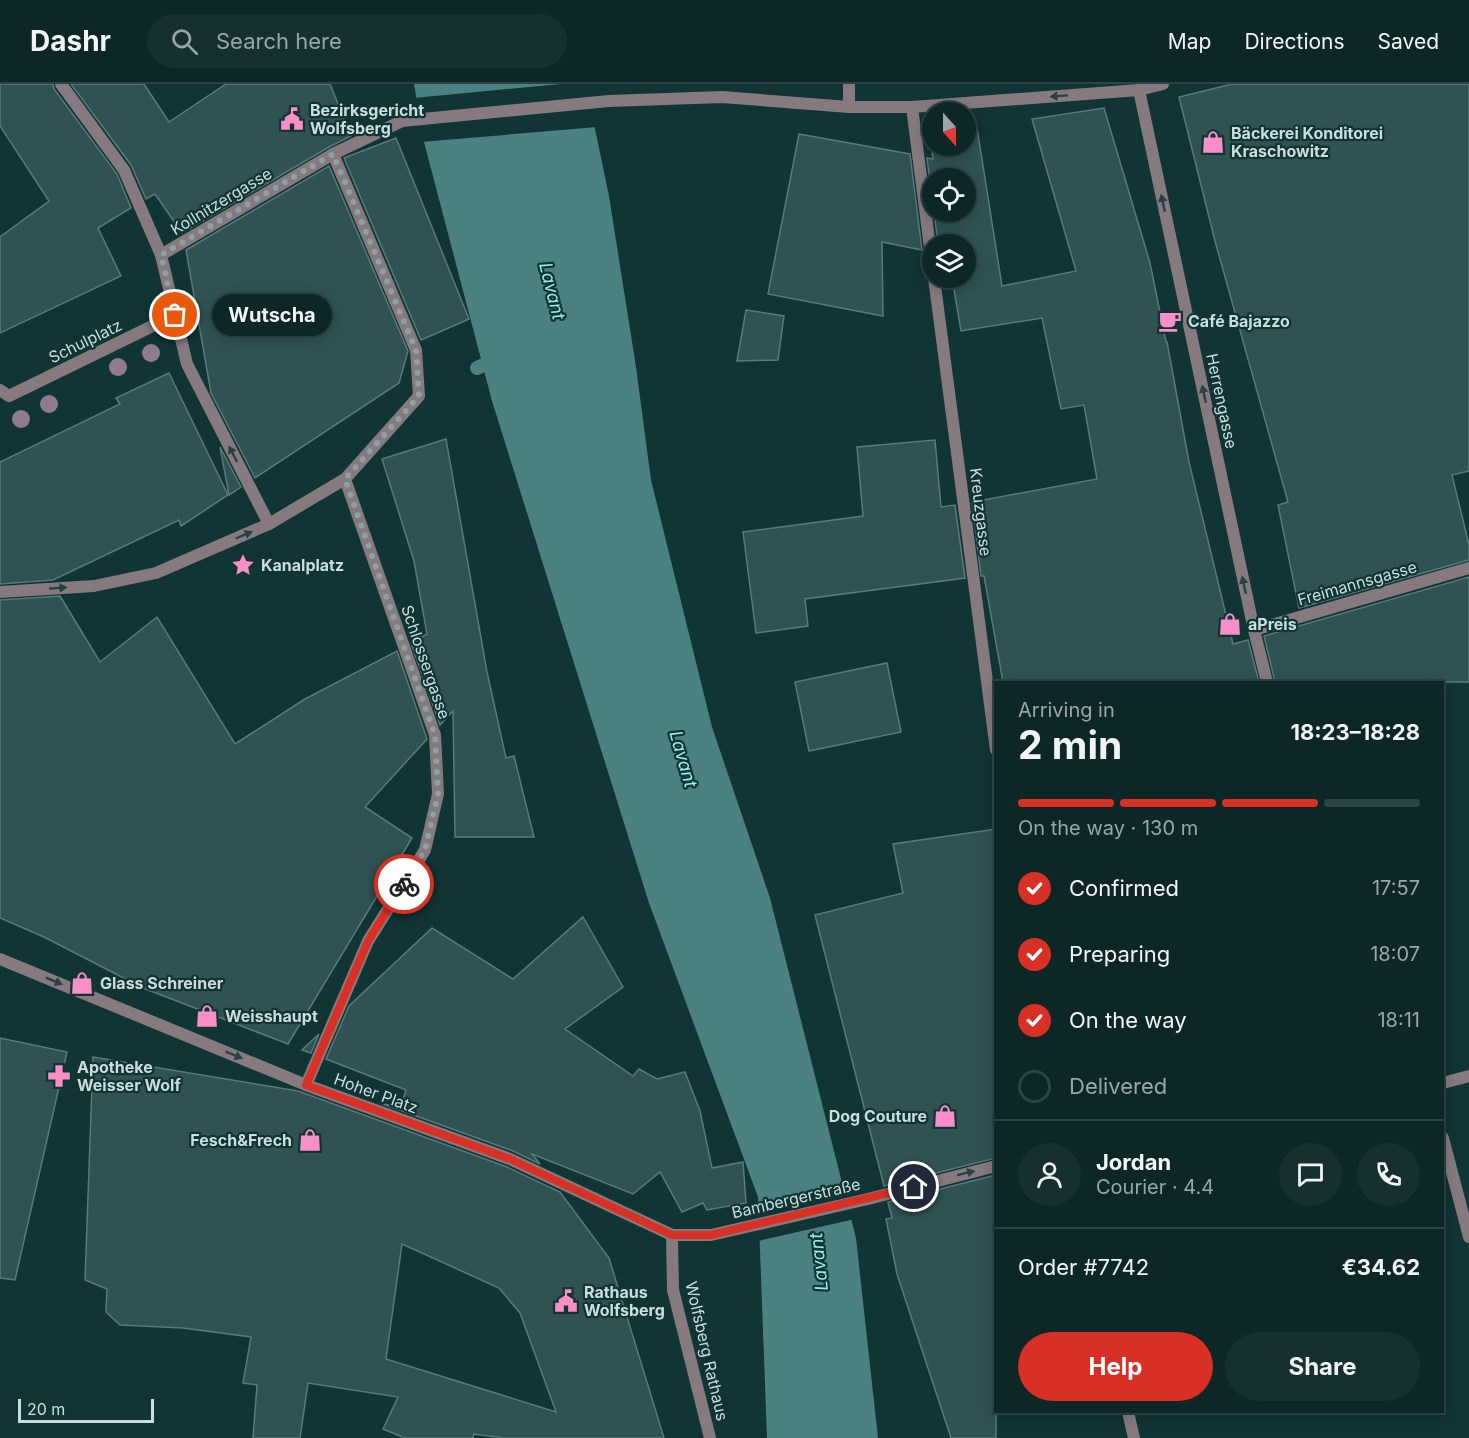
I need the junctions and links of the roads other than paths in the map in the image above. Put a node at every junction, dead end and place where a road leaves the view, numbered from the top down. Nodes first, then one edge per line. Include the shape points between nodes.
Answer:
1 (61, 84) edge
2 (849, 84) edge
3 (1162, 84) edge
4 (1139, 90) junction
5 (849, 107) junction
6 (912, 107) junction
7 (333, 154) junction
8 (928, 234) edge
9 (161, 255) junction
10 (935, 288) edge
11 (175, 315) junction
12 (4, 393) edge
13 (345, 479) junction
14 (269, 524) junction
15 (1469, 568) edge
16 (0, 592) edge
17 (1254, 630) junction
18 (1268, 681) edge
19 (994, 735) edge
20 (0, 959) edge
21 (1469, 1076) edge
22 (1444, 1083) edge
23 (306, 1085) junction
24 (1444, 1142) edge
25 (994, 1167) edge
26 (672, 1235) junction
27 (1469, 1237) edge
28 (1128, 1413) edge
29 (711, 1438) edge
30 (1134, 1438) edge

1 - 9 street via 124,170
2 - 5 street
3 - 4 street, Kollnitzergasse
4 -> 6 street, Kollnitzergasse
17 -> 4 street, Herrengasse
5 - 6 street, Kollnitzergasse
5 - 7 street, Kollnitzergasse via 722,97 603,102 410,119
6 - 8 street
7 - 9 street, Kollnitzergasse
7 - 13 street via 416,350 419,396
9 - 11 street, Kollnitzergasse
10 - 19 street, Kreuzgasse
11 - 12 street, Schulplatz
14 -> 11 street, Kollnitzergasse via 187,364
13 - 14 street
13 - 23 street, Schlossergasse via 435,735 438,794 425,850 368,941
16 -> 14 street via 94,586 156,573
15 - 17 street, Freimannsgasse
17 - 18 street, Herrengasse
20 -> 23 street, Hoher Platz
21 - 22 street
23 - 26 street, Hoher Platz via 510,1159
24 - 27 street
26 -> 25 street, Bambergerstraße via 711,1235
26 - 29 street, Wolfsberg Rathaus via 673,1290
28 - 30 street

